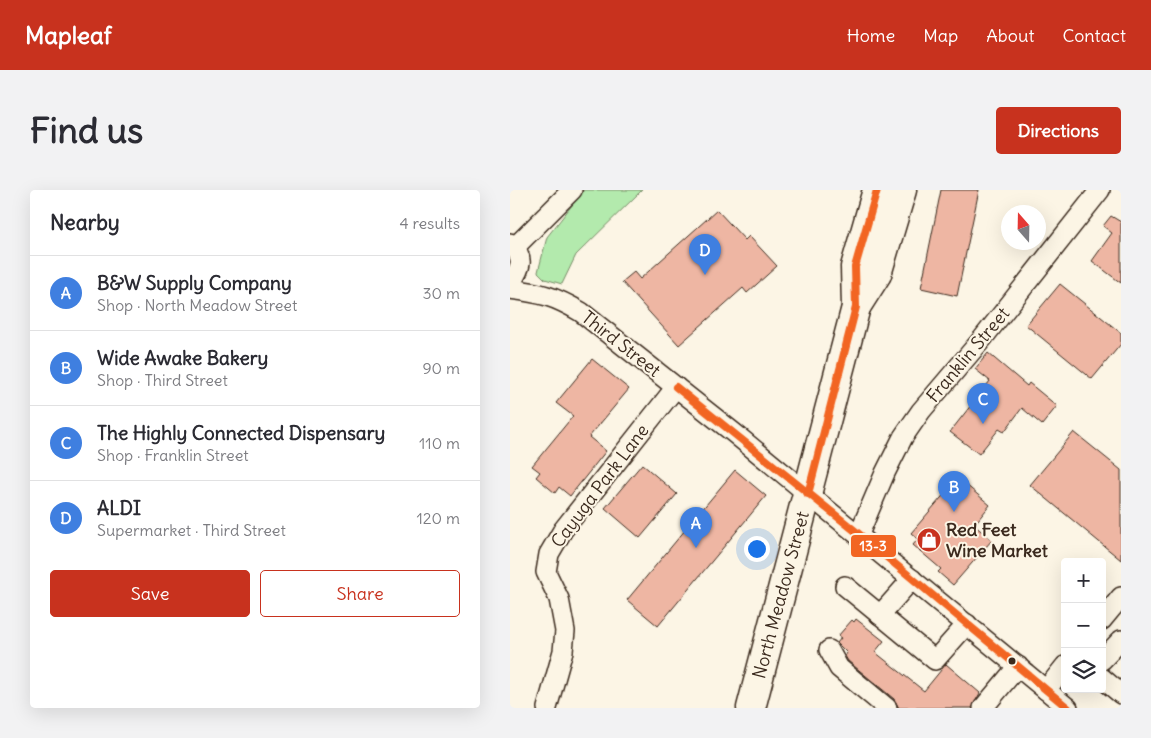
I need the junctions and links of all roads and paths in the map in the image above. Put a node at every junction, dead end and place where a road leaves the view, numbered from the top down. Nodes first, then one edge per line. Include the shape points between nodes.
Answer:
1 (572, 190) edge
2 (877, 190) edge
3 (902, 190) edge
4 (1100, 190) edge
5 (513, 245) edge
6 (510, 284) edge
7 (510, 289) edge
8 (856, 307) junction
9 (676, 387) junction
10 (808, 494) junction
11 (859, 534) junction
12 (912, 579) junction
13 (845, 586) dead end
14 (1121, 598) edge
15 (880, 615) junction
16 (1106, 615) edge
17 (967, 624) junction
18 (1121, 640) edge
19 (829, 650) dead end
20 (1106, 656) edge
21 (1018, 666) junction
22 (1061, 671) edge
23 (1046, 690) junction
24 (1065, 707) edge
25 (547, 708) edge
26 (751, 708) edge
27 (887, 708) edge
28 (983, 708) edge

1 - 5 street
2 - 8 highway, North Meadow Street via 855,267
3 - 8 highway, North Meadow Street via 877,274
4 - 11 street, Franklin Street via 984,338 921,411 903,437
5 - 6 street via 520,256 520,270
7 - 9 street, Third Street via 557,298 581,312
8 - 10 highway, North Meadow Street
9 - 10 street, Third Street
9 - 25 street, Cayuga Park Lane via 563,530 549,554 546,572 559,599 565,631 563,651
10 - 11 street, Third Street
10 - 26 highway, North Meadow Street
11 - 12 street, Third Street
12 - 15 street
12 - 17 street, Third Street
13 - 15 street
14 - 16 street
15 - 17 street via 935,660
17 - 21 street, Third Street
18 - 20 street
19 - 27 street via 839,668
21 - 23 street, Third Street
21 - 28 street
22 - 23 street
23 - 24 street, Third Street

